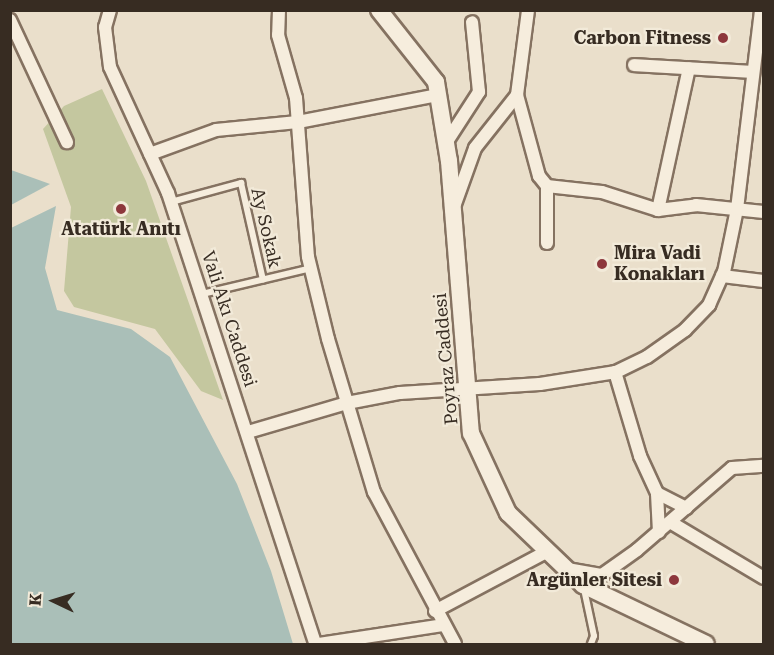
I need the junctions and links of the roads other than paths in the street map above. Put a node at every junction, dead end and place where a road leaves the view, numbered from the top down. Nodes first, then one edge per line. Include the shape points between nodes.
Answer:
1 (110, 10) edge
2 (279, 10) edge
3 (379, 10) edge
4 (528, 10) edge
5 (761, 10) edge
6 (10, 20) edge
7 (472, 22) dead end
8 (634, 65) dead end
9 (689, 68) junction
10 (753, 72) junction
11 (517, 94) junction
12 (438, 95) junction
13 (749, 111) junction
14 (764, 111) edge
15 (298, 122) junction
16 (67, 142) dead end
17 (446, 143) junction
18 (150, 154) junction
19 (547, 186) junction
20 (171, 202) junction
21 (453, 207) junction
22 (737, 209) junction
23 (658, 210) junction
24 (764, 212) edge
25 (547, 243) dead end
26 (311, 268) junction
27 (722, 276) junction
28 (263, 280) junction
29 (764, 281) edge
30 (202, 294) junction
31 (615, 372) junction
32 (467, 388) junction
33 (347, 403) junction
34 (248, 432) junction
35 (764, 466) edge
36 (657, 493) junction
37 (686, 508) junction
38 (670, 522) junction
39 (659, 532) junction
40 (546, 552) junction
41 (565, 569) junction
42 (764, 578) edge
43 (583, 585) junction
44 (435, 611) junction
45 (444, 625) junction
46 (317, 645) edge
47 (455, 645) edge
48 (591, 645) edge
49 (706, 645) edge

1 - 18 street, Vali Akı Caddesi via 105,27 110,67
2 - 15 street via 278,35 296,98
3 - 12 street, Poyraz Caddesi via 436,82
4 - 11 street
5 - 10 street
6 - 16 street
7 - 17 street via 479,92
8 - 9 street
9 - 10 street
9 - 23 street
10 - 13 street
11 - 19 street via 539,176
11 - 21 street via 475,148
12 - 15 street
12 - 17 street, Poyraz Caddesi
13 - 14 street
13 - 22 street
15 - 18 street via 216,130
15 - 26 street
17 - 21 street, Poyraz Caddesi
18 - 20 street, Vali Akı Caddesi
19 - 23 street via 602,192
19 - 25 street
20 - 28 lane, Ay Sokak via 242,183
20 - 30 street, Vali Akı Caddesi
21 - 32 street, Poyraz Caddesi
22 - 23 street via 696,205
22 - 24 street
22 - 27 street
26 - 28 lane
26 - 33 street
27 - 29 street
27 - 31 street via 709,305 685,330 647,357
28 - 30 lane
30 - 34 street, Vali Akı Caddesi
31 - 32 street via 540,384
31 - 36 street via 640,456
32 - 33 street via 400,393
32 - 40 street, Poyraz Caddesi via 471,433 508,513
33 - 34 street
33 - 44 street via 374,492
34 - 46 street, Vali Akı Caddesi
35 - 37 street via 732,468
36 - 37 street
36 - 39 street
37 - 38 street
38 - 39 street
38 - 42 street
39 - 41 street via 602,575
40 - 41 street, Poyraz Caddesi
40 - 44 street
41 - 43 street, Poyraz Caddesi
43 - 48 lane via 594,636
43 - 49 street, Poyraz Caddesi
44 - 45 street
45 - 46 street
45 - 47 street

